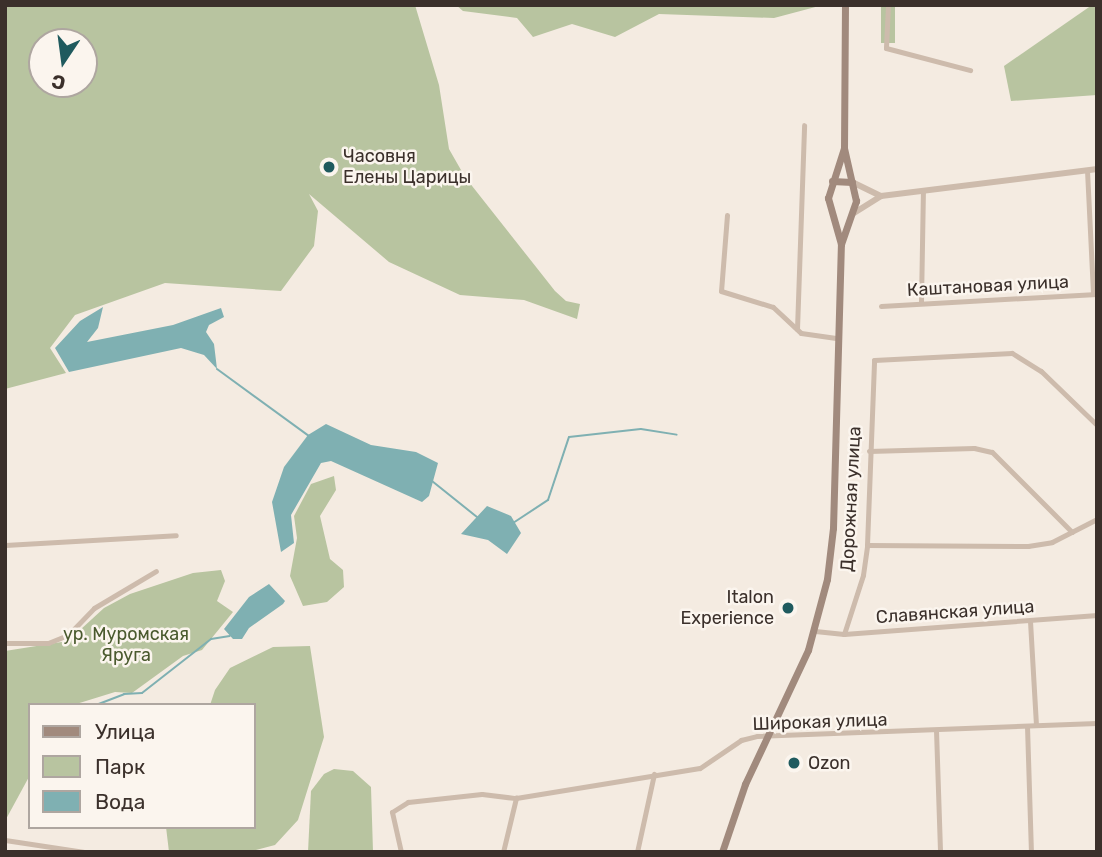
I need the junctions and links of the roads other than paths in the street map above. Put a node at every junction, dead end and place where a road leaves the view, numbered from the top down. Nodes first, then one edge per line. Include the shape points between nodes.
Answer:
1 (845, 5) edge
2 (888, 5) edge
3 (970, 69) dead end
4 (804, 125) dead end
5 (844, 148) junction
6 (1097, 169) edge
7 (1087, 170) junction
8 (832, 181) junction
9 (852, 182) junction
10 (923, 191) junction
11 (881, 196) junction
12 (854, 213) junction
13 (727, 215) dead end
14 (831, 215) junction
15 (841, 244) junction
16 (1095, 294) edge
17 (921, 302) junction
18 (881, 306) dead end
19 (796, 329) junction
20 (838, 338) junction
21 (1097, 425) edge
22 (869, 451) junction
23 (1097, 519) edge
24 (1072, 532) junction
25 (176, 535) dead end
26 (5, 545) edge
27 (867, 545) junction
28 (156, 571) dead end
29 (1097, 615) edge
30 (1030, 621) junction
31 (815, 631) junction
32 (844, 634) junction
33 (5, 643) edge
34 (1097, 723) edge
35 (1036, 725) junction
36 (1027, 726) junction
37 (936, 730) junction
38 (768, 735) junction
39 (654, 774) junction
40 (516, 798) junction
41 (5, 840) edge
42 (81, 851) edge
43 (401, 852) edge
44 (503, 852) edge
45 (637, 852) edge
46 (722, 852) edge
47 (940, 852) edge
48 (1031, 852) edge

1 - 5 main road
2 - 3 street via 886,48
4 - 19 street
5 - 8 main road
5 - 9 main road
6 - 7 street
7 - 10 street
7 - 16 street
8 - 9 main road
8 - 14 main road
9 - 11 street
9 - 12 main road
10 - 11 street
10 - 17 street
11 - 12 street
12 - 14 main road via 844,219
12 - 15 main road
13 - 19 street via 721,291 773,307
14 - 15 main road
15 - 20 main road
16 - 17 street, Каштановая улица
17 - 18 street, Каштановая улица
19 - 20 street
20 - 31 main road via 833,528
21 - 22 street, Дорожная улица via 1041,372 1012,353 881,359 872,364
22 - 24 street via 974,448 992,452
22 - 27 street, Дорожная улица
23 - 24 street
24 - 27 street via 1028,546
25 - 26 street
27 - 32 street, Дорожная улица
28 - 33 street via 94,608 68,635 48,643
29 - 30 street, Славянская улица
30 - 32 street, Славянская улица
30 - 35 street
31 - 32 street, Славянская улица
31 - 38 main road
34 - 35 street, Широкая улица
35 - 36 street, Широкая улица
36 - 37 street, Широкая улица
36 - 48 street
37 - 38 street, Широкая улица
37 - 47 street
38 - 39 street, Широкая улица via 740,740 709,765
38 - 46 main road
39 - 40 street, Широкая улица
39 - 45 street
40 - 43 street, Широкая улица via 482,794 397,807 392,812
40 - 44 street
41 - 42 street

